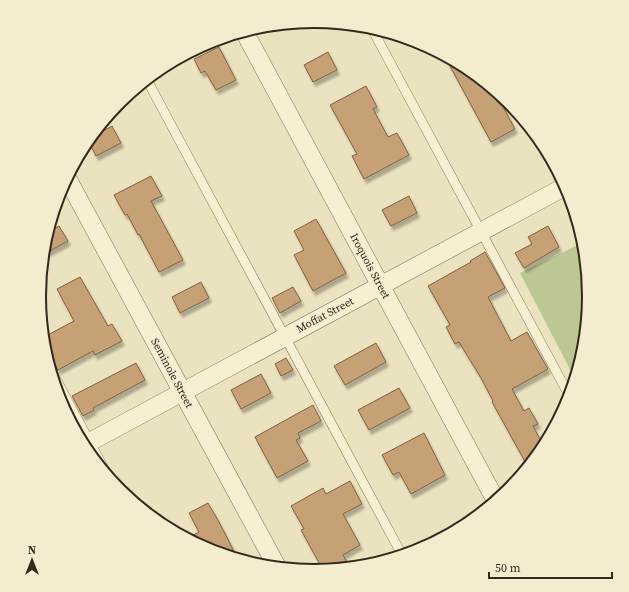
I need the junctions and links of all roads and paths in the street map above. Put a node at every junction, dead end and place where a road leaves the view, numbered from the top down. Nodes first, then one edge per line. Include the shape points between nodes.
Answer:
1 (375, 35) edge
2 (246, 37) edge
3 (149, 84) edge
4 (71, 185) edge
5 (560, 189) edge
6 (480, 231) junction
7 (380, 285) junction
8 (285, 336) junction
9 (566, 389) edge
10 (182, 391) junction
11 (90, 442) edge
12 (493, 495) edge
13 (400, 550) edge
14 (274, 561) edge

1 - 6 lane
2 - 7 street, Iroquois Street
3 - 8 lane
4 - 10 street, Seminole Street
5 - 6 street, Moffat Street
6 - 7 street, Moffat Street
6 - 9 lane
7 - 8 street, Moffat Street
7 - 12 street, Iroquois Street
8 - 10 street, Moffat Street
8 - 13 lane
10 - 11 street, Moffat Street
10 - 14 street, Seminole Street

